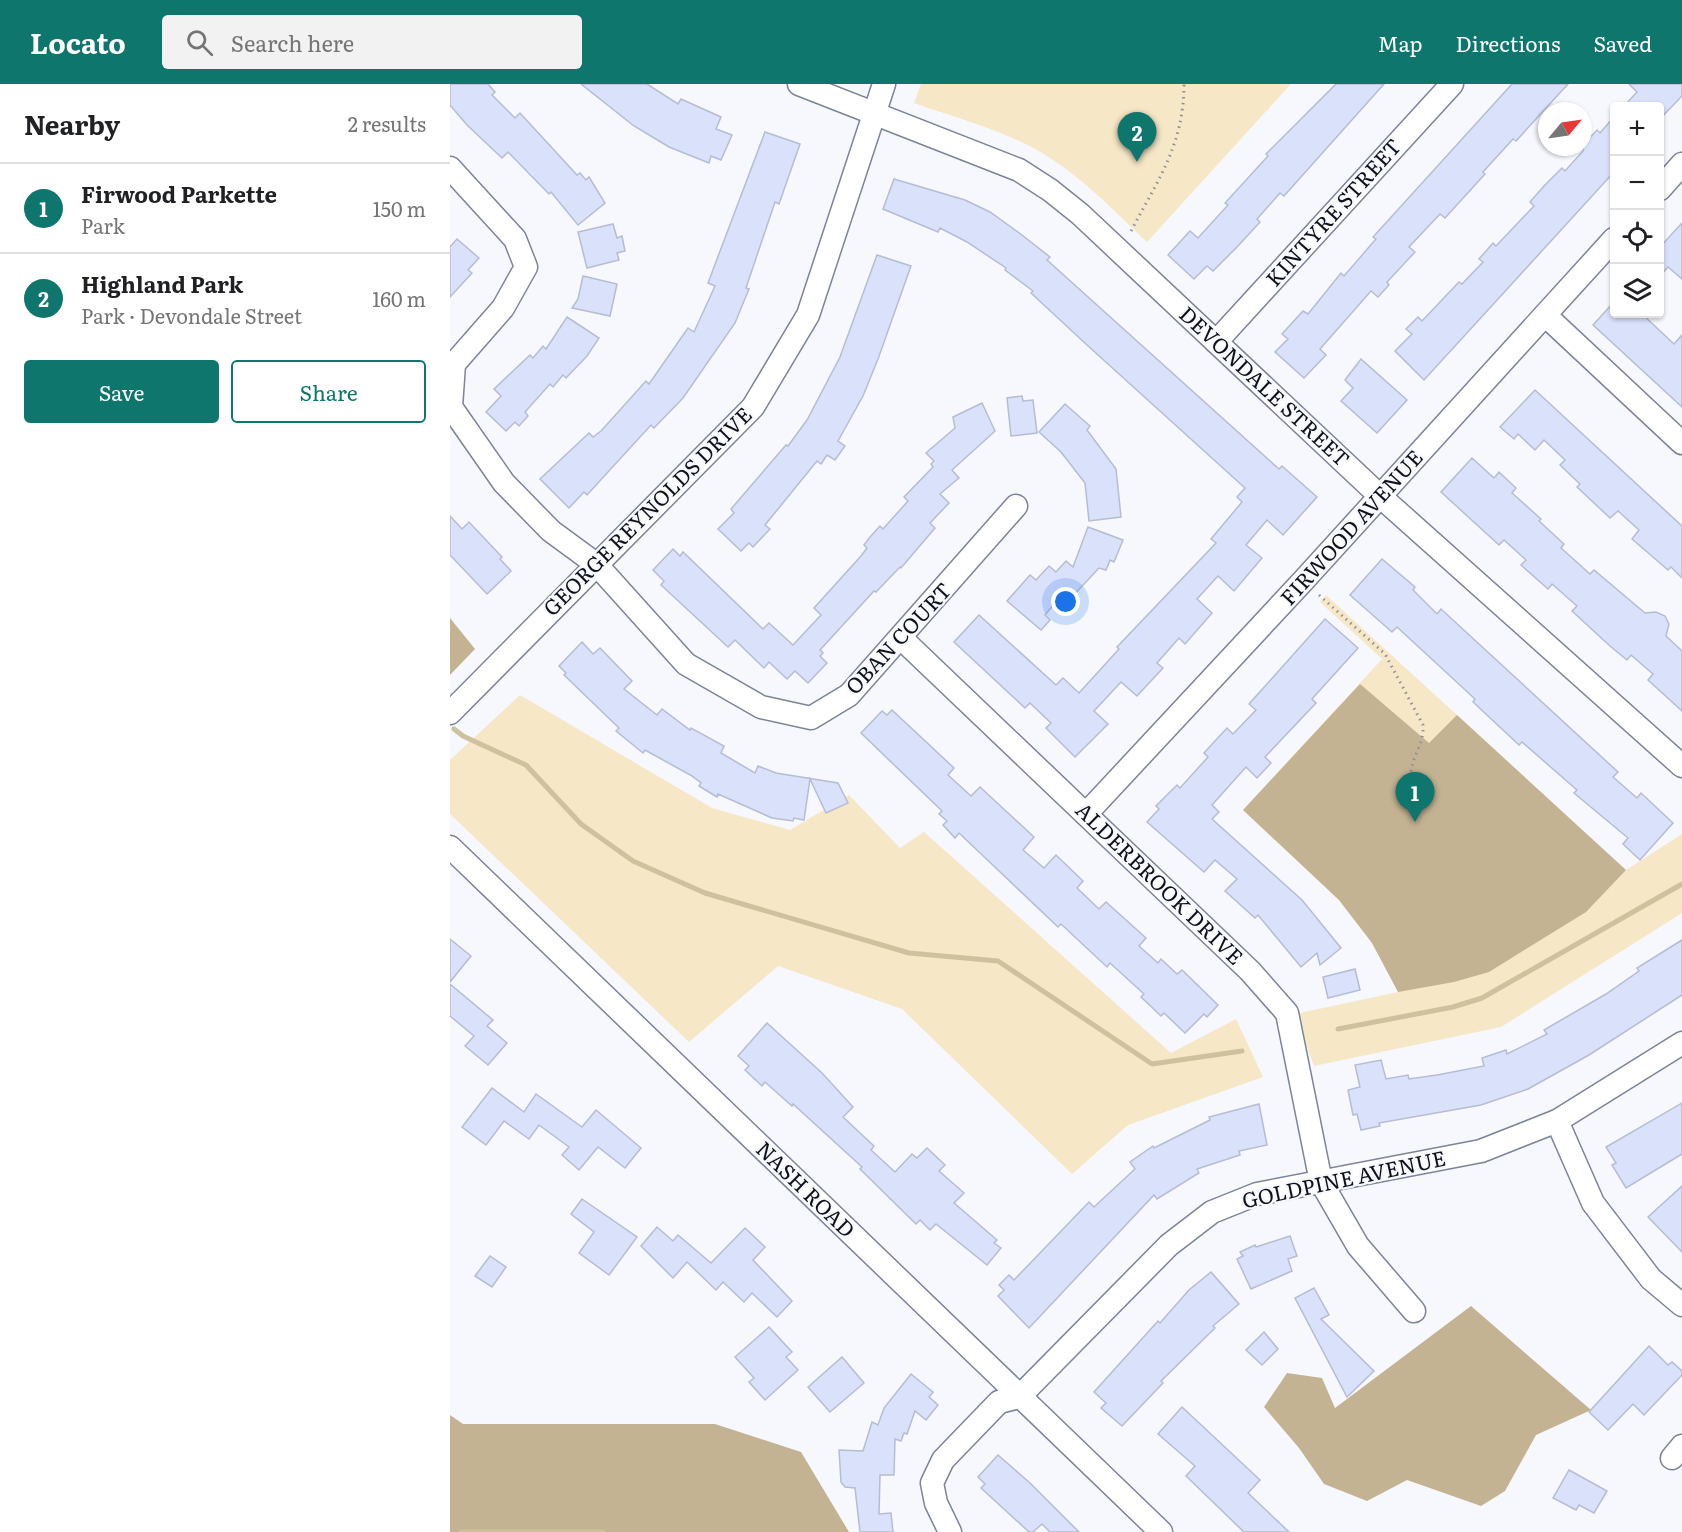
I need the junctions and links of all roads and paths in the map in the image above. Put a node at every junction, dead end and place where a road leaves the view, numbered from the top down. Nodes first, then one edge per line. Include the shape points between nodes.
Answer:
1 (799, 84) edge
2 (885, 84) edge
3 (1184, 84) edge
4 (1452, 84) edge
5 (873, 115) junction
6 (1682, 164) edge
7 (450, 168) edge
8 (1664, 184) edge
9 (1131, 231) dead end
10 (1610, 242) edge
11 (1545, 315) junction
12 (1216, 342) junction
13 (1682, 443) edge
14 (1381, 496) junction
15 (1016, 506) dead end
16 (596, 564) junction
17 (1303, 581) junction
18 (902, 639) junction
19 (450, 713) edge
20 (1682, 766) edge
21 (1412, 784) dead end
22 (1086, 814) junction
23 (450, 847) edge
24 (1682, 1043) edge
25 (1557, 1121) junction
26 (1321, 1182) junction
27 (1682, 1305) edge
28 (1414, 1311) dead end
29 (1019, 1397) junction
30 (950, 1532) edge
31 (1161, 1532) edge

1 - 5 street, DEVONDALE STREET
2 - 5 street, GEORGE REYNOLDS DRIVE
3 - 9 path via 1183,120 1177,143
4 - 12 street, KINTYRE STREET
5 - 12 street, DEVONDALE STREET via 1018,170 1050,190
5 - 16 street, GEORGE REYNOLDS DRIVE via 808,315 753,407
6 - 8 street
7 - 16 street, OBAN COURT via 515,239 526,267 503,308 454,364 451,407 504,483 550,531
10 - 11 street, FIRWOOD AVENUE
11 - 13 street
11 - 14 street, FIRWOOD AVENUE
12 - 14 street, DEVONDALE STREET
14 - 17 street, FIRWOOD AVENUE
14 - 20 street, DEVONDALE STREET
15 - 18 street, OBAN COURT
16 - 18 street, OBAN COURT via 686,664 761,707 811,718 849,695
16 - 19 street, GEORGE REYNOLDS DRIVE
17 - 21 path via 1385,654 1423,725 1424,735 1412,764
17 - 22 street, FIRWOOD AVENUE
18 - 22 street, ALDERBROOK DRIVE
22 - 26 street, ALDERBROOK DRIVE via 1250,971 1287,1013
23 - 29 street, NASH ROAD
24 - 25 street, GOLDPINE AVENUE
25 - 26 street, GOLDPINE AVENUE via 1481,1151
25 - 27 street via 1593,1203 1651,1279
26 - 28 street, ALDERBROOK DRIVE via 1358,1246
26 - 29 street, GOLDPINE AVENUE via 1257,1194 1212,1212 1169,1245
29 - 30 street via 999,1402 944,1460 932,1482 936,1503
29 - 31 street, NASH ROAD

